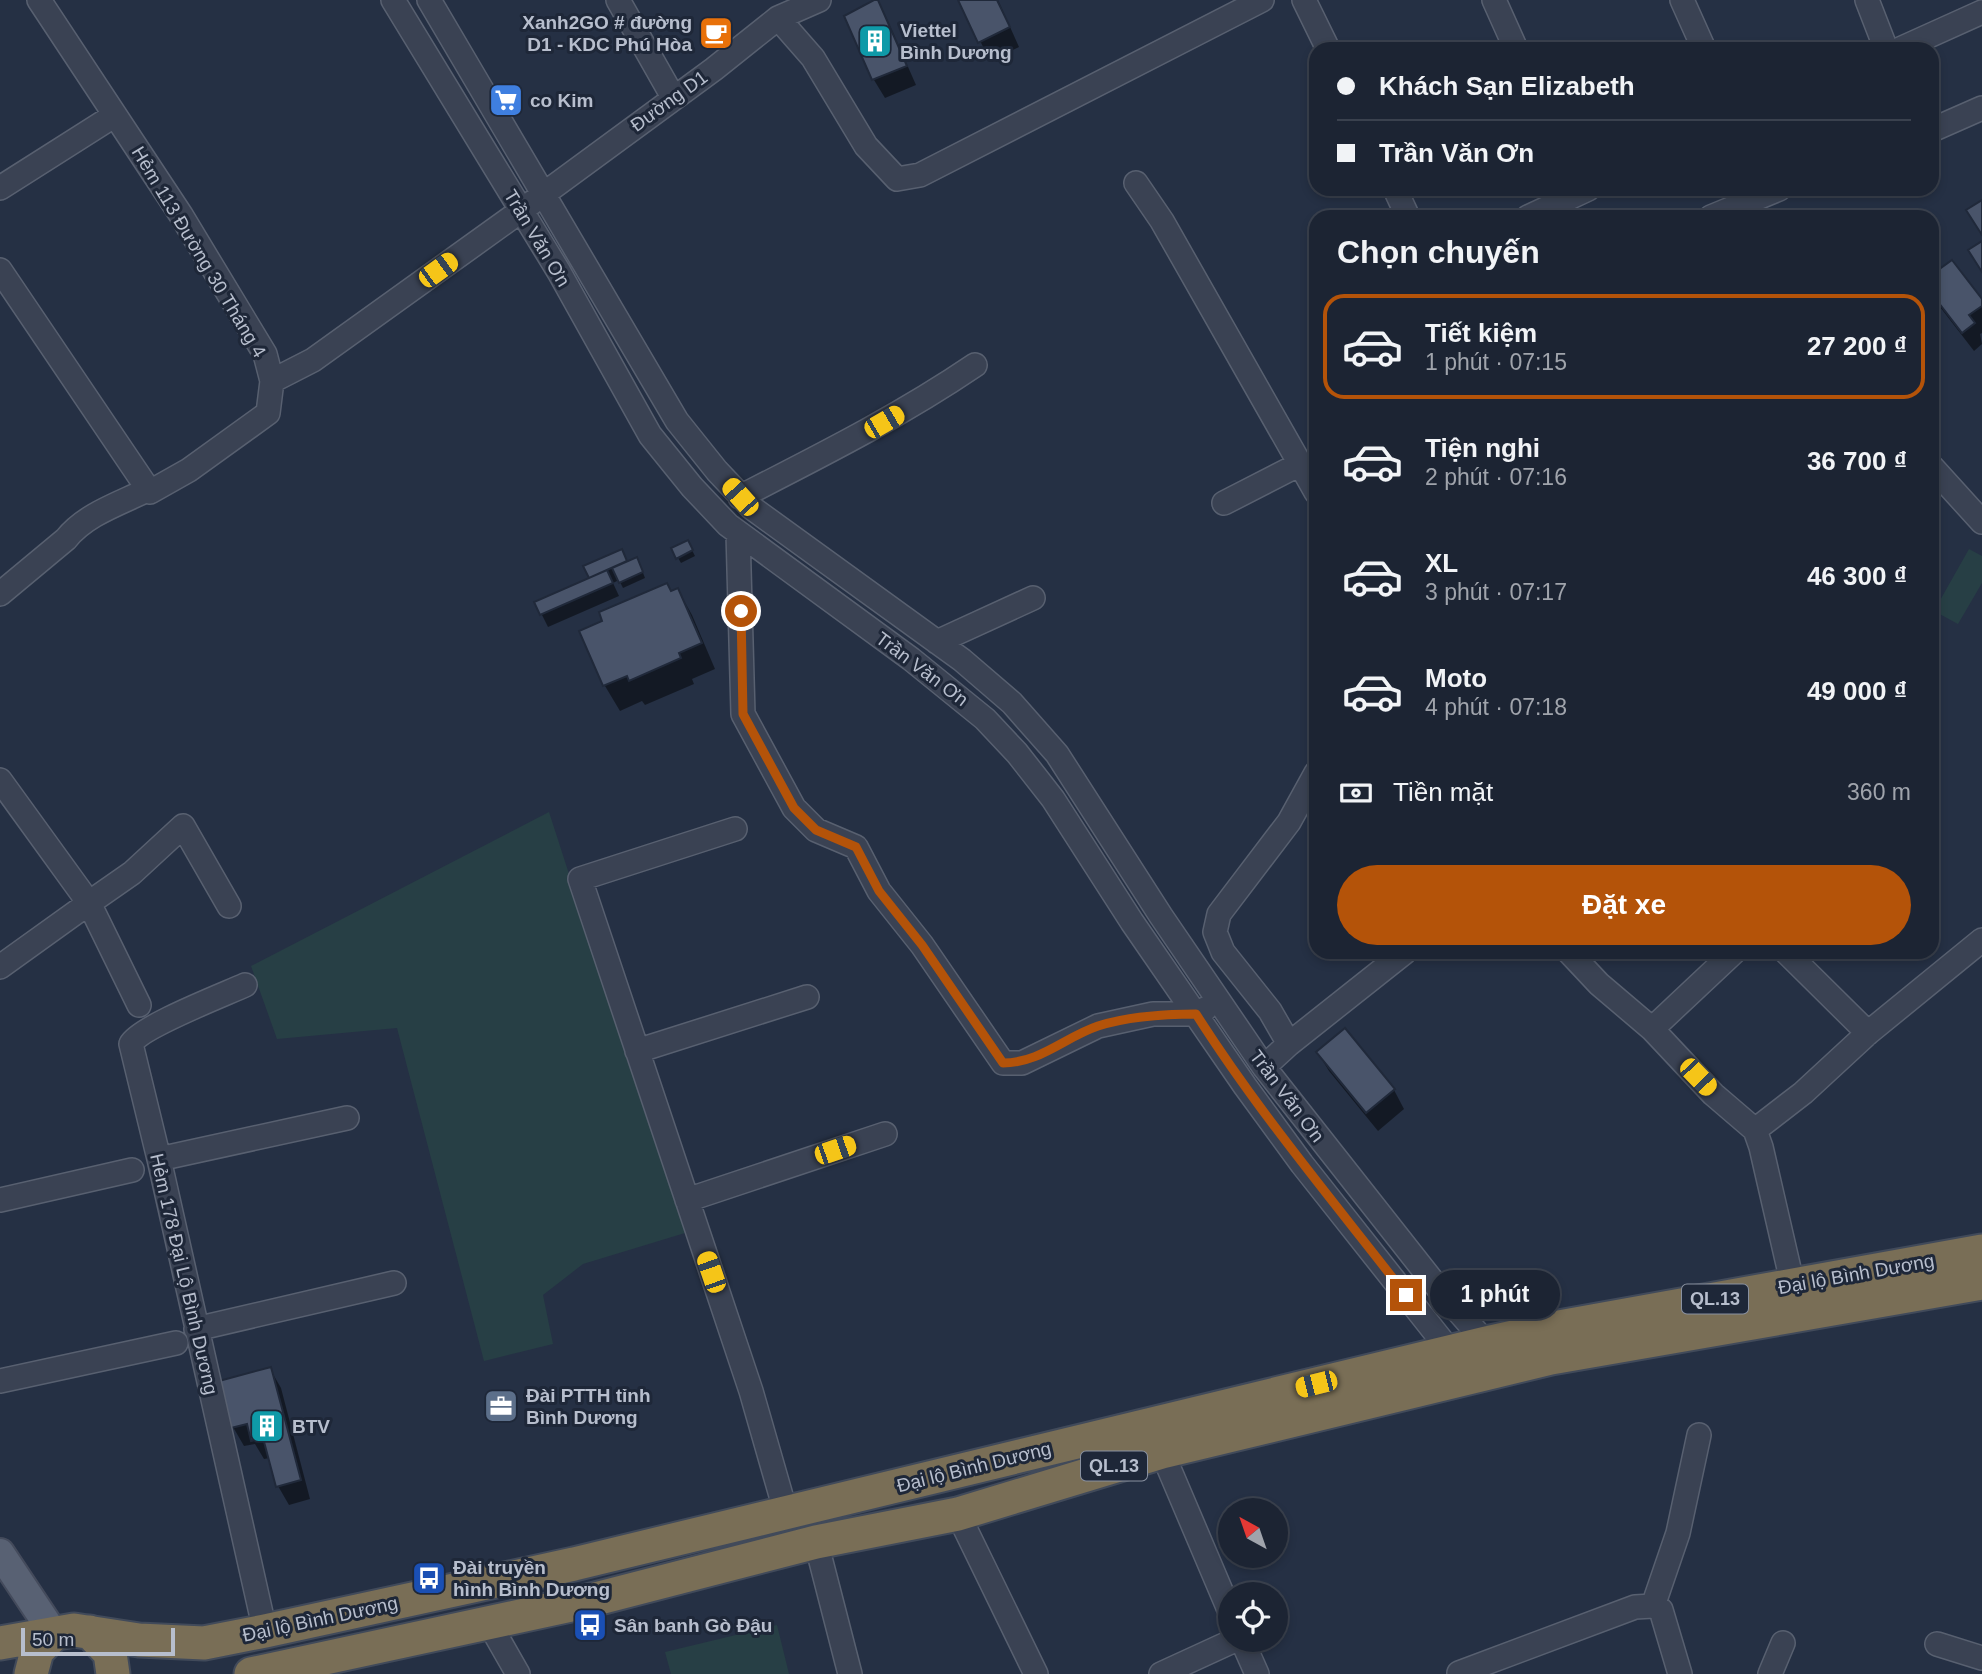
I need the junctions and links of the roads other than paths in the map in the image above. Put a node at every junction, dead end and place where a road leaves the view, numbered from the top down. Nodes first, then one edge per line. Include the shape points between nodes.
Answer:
1 (39, 0) edge
2 (393, 0) edge
3 (429, 0) edge
4 (618, 0) edge
5 (820, 0) edge
6 (1262, 0) edge
7 (1304, 0) edge
8 (1494, 0) edge
9 (1682, 0) edge
10 (1867, 0) edge
11 (1982, 12) edge
12 (778, 18) junction
13 (1325, 42) edge
14 (1513, 42) edge
15 (1701, 42) edge
16 (1883, 42) edge
17 (1915, 42) edge
18 (674, 97) junction
19 (1982, 108) edge
20 (115, 116) junction
21 (1939, 127) edge
22 (1136, 183) dead end
23 (0, 188) edge
24 (544, 193) junction
25 (1571, 196) edge
26 (1762, 196) edge
27 (522, 210) junction
28 (1542, 210) edge
29 (1728, 210) edge
30 (0, 270) edge
31 (975, 365) dead end
32 (272, 381) junction
33 (1300, 464) junction
34 (1939, 475) edge
35 (1309, 480) edge
36 (150, 492) junction
37 (740, 497) junction
38 (1224, 503) dead end
39 (1982, 522) edge
40 (738, 533) junction
41 (3, 584) edge
42 (1033, 598) dead end
43 (937, 642) junction
44 (0, 780) edge
45 (1309, 786) edge
46 (735, 829) dead end
47 (89, 903) junction
48 (229, 906) dead end
49 (1982, 940) edge
50 (1396, 959) edge
51 (1576, 959) edge
52 (1727, 959) edge
53 (1793, 959) edge
54 (0, 967) edge
55 (245, 985) dead end
56 (807, 997) dead end
57 (1218, 1002) junction
58 (139, 1005) dead end
59 (1196, 1014) junction
60 (1652, 1029) junction
61 (1868, 1033) junction
62 (1289, 1044) junction
63 (637, 1051) junction
64 (1264, 1067) junction
65 (348, 1118) dead end
66 (1755, 1130) junction
67 (885, 1134) dead end
68 (159, 1159) junction
69 (132, 1170) dead end
70 (0, 1200) edge
71 (687, 1200) junction
72 (1982, 1251) edge
73 (394, 1283) dead end
74 (1982, 1283) edge
75 (1793, 1286) junction
76 (196, 1329) junction
77 (176, 1343) dead end
78 (1486, 1343) junction
79 (1450, 1351) junction
80 (0, 1381) edge
81 (1699, 1435) dead end
82 (1162, 1452) junction
83 (786, 1513) junction
84 (958, 1514) junction
85 (816, 1542) junction
86 (0, 1553) edge
87 (1218, 1584) edge
88 (1653, 1606) junction
89 (489, 1623) junction
90 (90, 1632) junction
91 (265, 1632) junction
92 (54, 1634) junction
93 (0, 1643) edge
94 (1783, 1643) dead end
95 (1937, 1644) dead end
96 (1218, 1648) edge
97 (1247, 1652) edge
98 (1982, 1658) edge
99 (1459, 1673) edge
100 (31, 1674) edge
101 (114, 1674) edge
102 (251, 1674) edge
103 (518, 1674) edge
104 (850, 1674) edge
105 (1036, 1674) edge
106 (1161, 1674) edge
107 (1257, 1674) edge
108 (1680, 1674) edge
109 (1770, 1674) edge

1 - 20 street, Hẻm 113 Đường 30 Tháng 4
2 - 27 street, Trần Văn Ơn
3 - 24 street, Trần Văn Ơn
4 - 18 street
5 - 12 street, Đường D1
6 - 12 street via 920,175 897,179 866,146 813,58
7 - 13 street
8 - 14 street
9 - 15 street
10 - 16 street
11 - 17 street
12 - 18 street, Đường D1
18 - 24 street, Đường D1
19 - 21 street
20 - 23 street
20 - 32 street, Hẻm 113 Đường 30 Tháng 4 via 265,354
22 - 33 street
24 - 27 street, Đường D1
24 - 37 street, Trần Văn Ơn via 665,404
25 - 28 street
26 - 29 street
27 - 32 street, Đường D1 via 313,360
27 - 40 street, Trần Văn Ơn via 650,435
30 - 36 street
31 - 37 street via 929,397
32 - 36 street, Hẻm 113 Đường 30 Tháng 4 via 268,413
33 - 35 street
33 - 38 street
34 - 39 street
36 - 41 street, Hẻm 113 Đường 30 Tháng 4 via 99,513
37 - 43 street, Trần Văn Ơn
40 - 59 street, Trần Văn Ơn via 985,719 1053,799
40 - 59 street via 743,714 794,808 816,830 856,847 879,891 1003,1063 1022,1063 1098,1026 1153,1014
42 - 43 street
43 - 57 street, Trần Văn Ơn via 995,687 1057,754
44 - 47 street
45 - 62 street via 1289,822 1219,914 1215,932 1223,952 1270,1011
46 - 63 street via 580,879
47 - 48 street via 132,873 183,826
47 - 54 street
47 - 58 street
49 - 61 street
50 - 62 street
51 - 60 street
52 - 60 street
53 - 61 street
55 - 68 street, Hẻm 178 Đại Lộ Bình Dương via 154,1027 131,1044
56 - 63 street
57 - 59 street
57 - 64 street, Trần Văn Ơn
59 - 79 street, Trần Văn Ơn via 1302,1164
60 - 66 street via 1713,1094
61 - 66 street
62 - 64 street
63 - 71 street
64 - 78 street, Trần Văn Ơn
65 - 68 street
66 - 75 street
67 - 71 street
68 - 76 street, Hẻm 178 Đại Lộ Bình Dương
69 - 70 street
71 - 83 street
72 - 75 highway, Đại lộ Bình Dương / QL.13
73 - 76 street
74 - 82 highway, Đại lộ Bình Dương / QL.13 via 1551,1358
75 - 78 highway, Đại lộ Bình Dương / QL.13
76 - 91 street, Hẻm 178 Đại Lộ Bình Dương
77 - 80 street
78 - 79 highway, Đại lộ Bình Dương / QL.13
79 - 83 highway, Đại lộ Bình Dương / QL.13
81 - 88 street via 1678,1533
82 - 84 highway, Đại lộ Bình Dương / QL.13
82 - 87 street
83 - 91 highway, Đại lộ Bình Dương / QL.13
84 - 85 highway, Đại lộ Bình Dương / QL.13
84 - 105 street
85 - 89 highway, Đại lộ Bình Dương / QL.13
85 - 104 street
86 - 92 main road
88 - 99 street via 1634,1607
88 - 108 street via 1661,1610
89 - 102 highway, Đại lộ Bình Dương / QL.13
89 - 103 street
90 - 91 highway, Đại lộ Bình Dương / QL.13 via 204,1643
90 - 92 highway, QL.13
90 - 101 highway via 110,1653
92 - 93 highway, QL.13
92 - 100 highway via 37,1651
94 - 109 street
95 - 98 street
96 - 106 street
97 - 107 street

